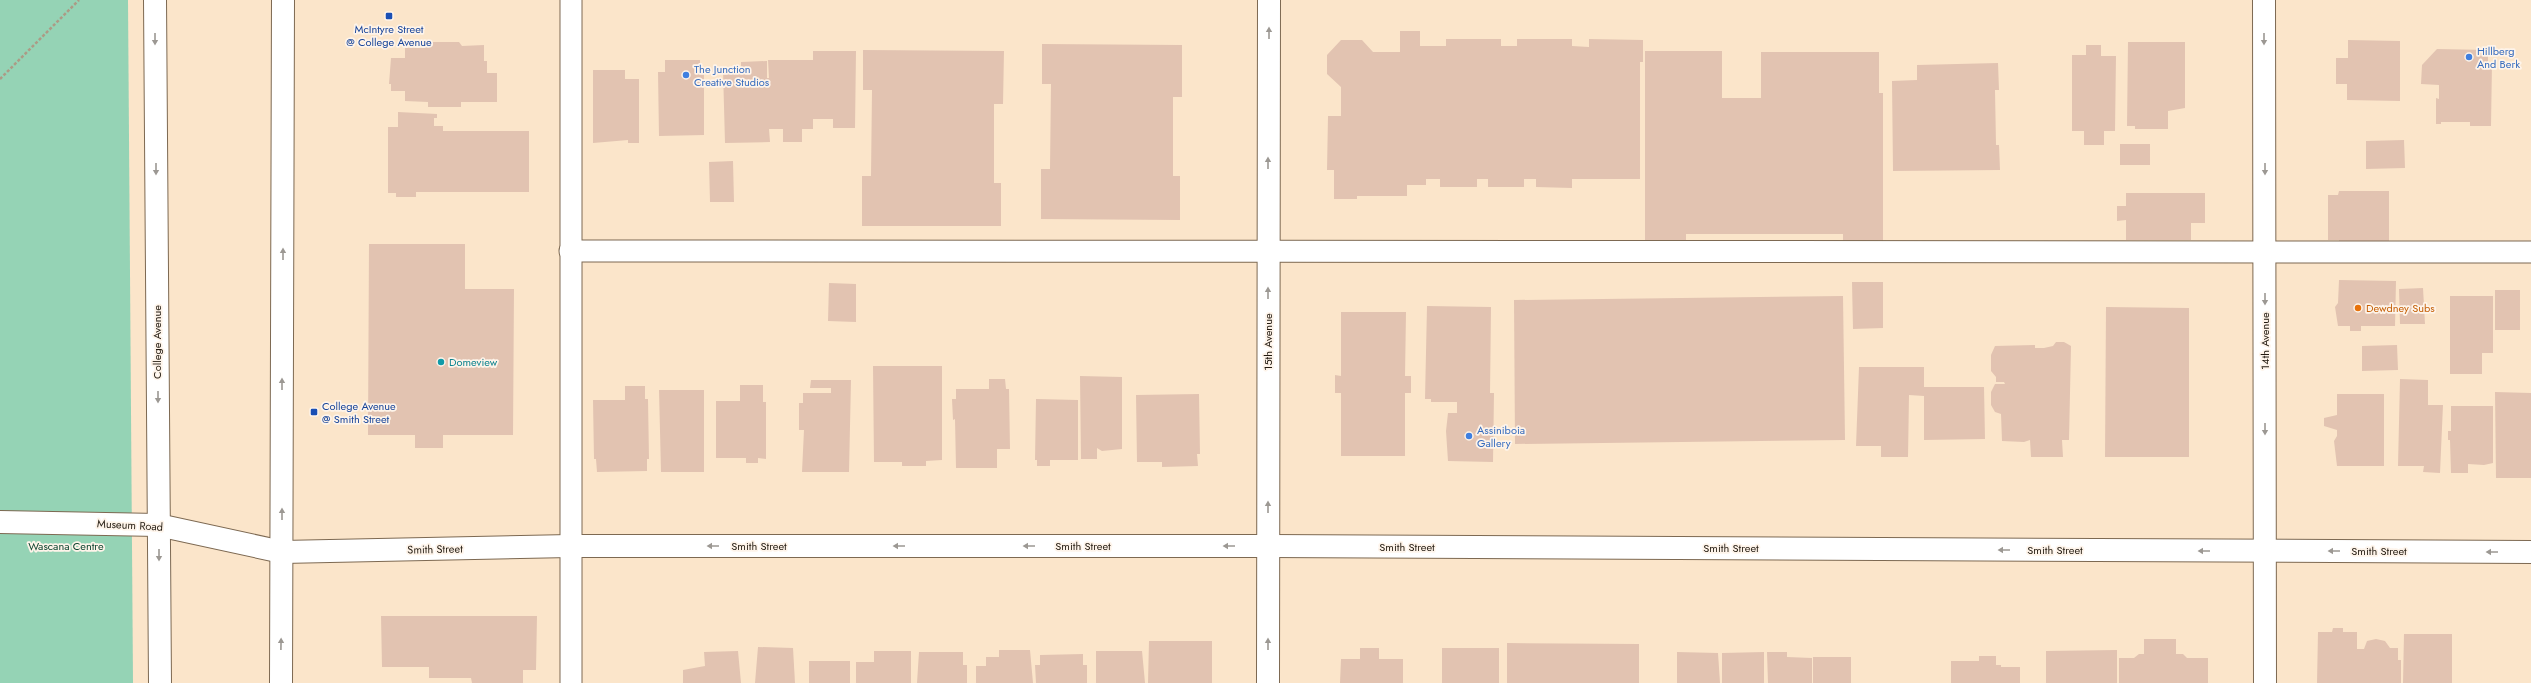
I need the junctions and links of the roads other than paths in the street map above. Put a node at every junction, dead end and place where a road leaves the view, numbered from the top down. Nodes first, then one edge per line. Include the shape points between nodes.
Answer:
1 (155, 0) edge
2 (283, 0) edge
3 (571, 0) edge
4 (1269, 0) edge
5 (2264, 0) edge
6 (570, 251) junction
7 (1268, 251) junction
8 (2265, 252) junction
9 (2531, 252) edge
10 (0, 522) edge
11 (158, 525) junction
12 (570, 546) junction
13 (1268, 546) junction
14 (2265, 551) junction
15 (282, 552) junction
16 (2531, 552) edge
17 (160, 683) edge
18 (281, 683) edge
19 (571, 683) edge
20 (1268, 683) edge
21 (2265, 683) edge

1 -> 11 street, College Avenue
15 -> 2 street
3 - 6 lane
7 -> 4 street, 15th Avenue
5 -> 8 street, 14th Avenue
6 - 7 lane
6 - 12 lane
7 - 8 lane
13 -> 7 street, 15th Avenue
8 - 9 lane
8 -> 14 street, 14th Avenue
10 - 11 street, Museum Road
11 - 15 street, Museum Road
11 -> 17 street, College Avenue
13 -> 12 street, Smith Street
12 - 15 street, Smith Street
12 - 19 lane
14 -> 13 street, Smith Street
20 -> 13 street, 15th Avenue
16 -> 14 street, Smith Street
14 - 21 street, 14th Avenue
18 -> 15 street

